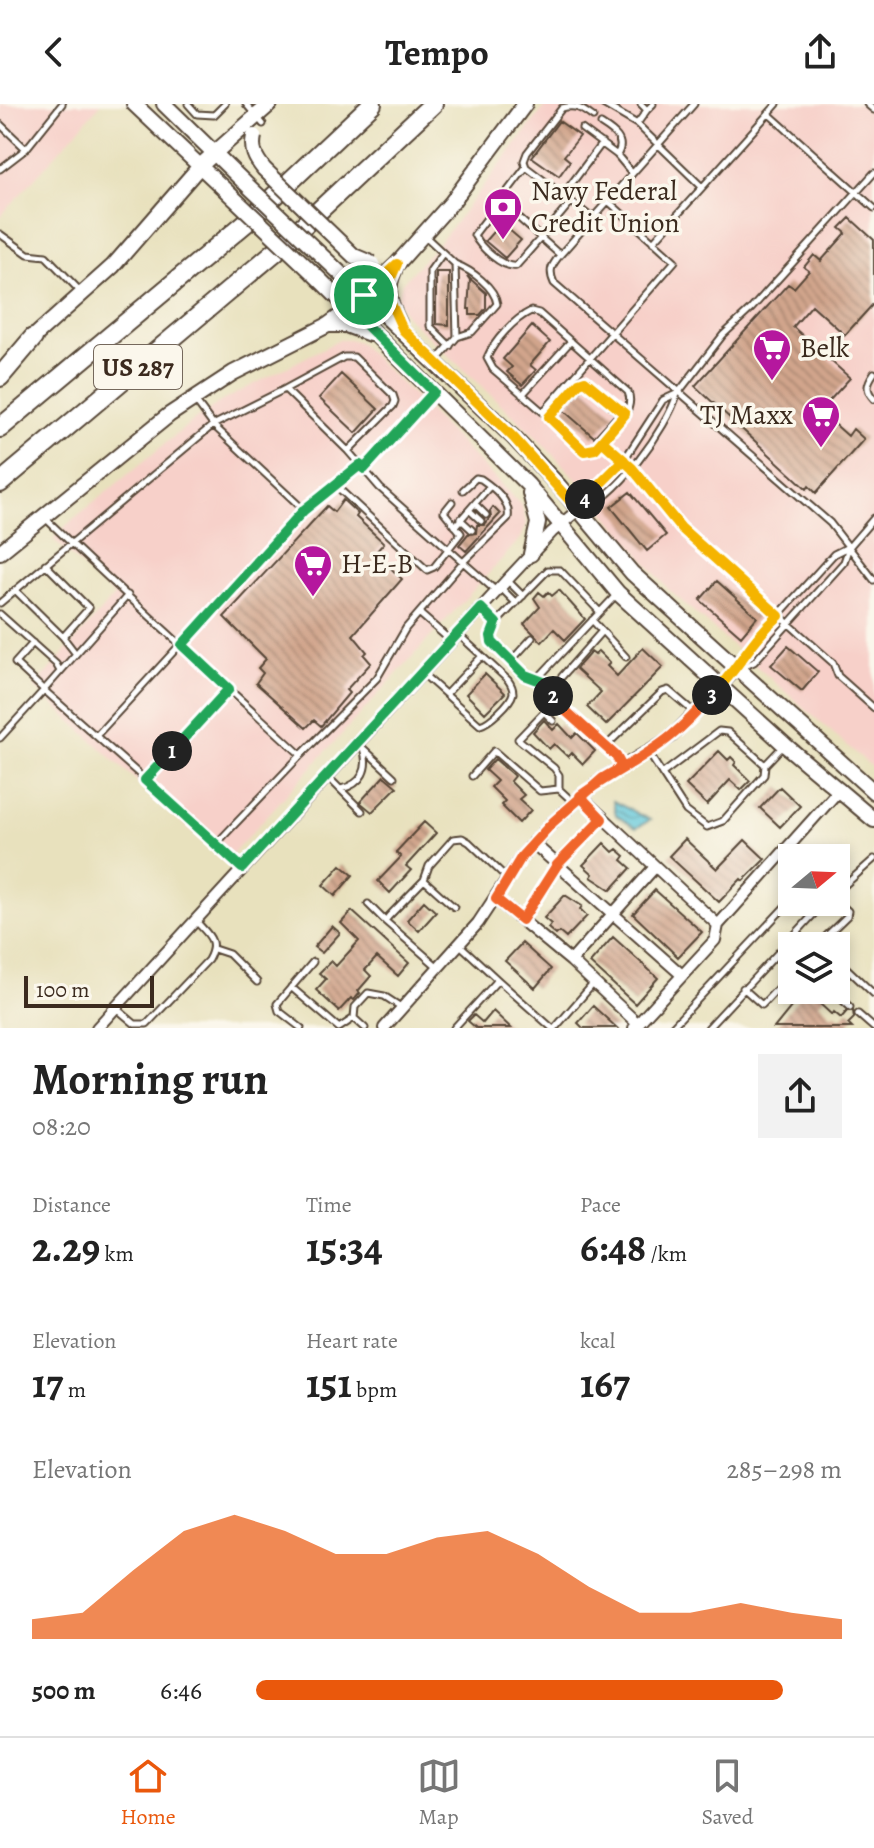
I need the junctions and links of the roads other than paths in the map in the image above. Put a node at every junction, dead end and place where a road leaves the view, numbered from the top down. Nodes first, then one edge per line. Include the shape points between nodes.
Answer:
1 (50, 104) edge
2 (62, 104) edge
3 (134, 104) edge
4 (188, 104) edge
5 (225, 104) edge
6 (272, 104) edge
7 (372, 104) edge
8 (433, 104) edge
9 (525, 104) edge
10 (603, 104) edge
11 (641, 104) edge
12 (653, 104) edge
13 (694, 104) edge
14 (777, 104) edge
15 (867, 104) edge
16 (170, 106) edge
17 (58, 110) junction
18 (647, 110) junction
19 (874, 110) edge
20 (769, 114) junction
21 (593, 117) dead end
22 (255, 120) edge
23 (0, 124) edge
24 (601, 124) dead end
25 (637, 124) junction
26 (582, 129) dead end
27 (163, 132) junction
28 (602, 143) junction
29 (658, 145) junction
30 (26, 149) junction
31 (214, 154) junction
32 (617, 155) junction
33 (200, 166) junction
34 (526, 167) junction
35 (0, 169) edge
36 (632, 173) junction
37 (874, 173) edge
38 (702, 187) junction
39 (180, 190) junction
40 (855, 192) junction
41 (563, 195) junction
42 (500, 201) junction
43 (608, 201) junction
44 (571, 202) junction
45 (874, 208) edge
46 (592, 218) junction
47 (0, 234) edge
48 (423, 235) junction
49 (541, 238) junction
50 (653, 242) junction
51 (443, 253) junction
52 (560, 255) junction
53 (397, 264) junction
54 (455, 264) junction
55 (83, 294) junction
56 (364, 295) junction
57 (350, 309) junction
58 (328, 325) junction
59 (403, 330) junction
60 (611, 334) junction
61 (377, 337) junction
62 (457, 337) junction
63 (33, 338) junction
64 (571, 341) junction
65 (450, 346) junction
66 (590, 357) junction
67 (435, 362) junction
68 (0, 368) edge
69 (874, 373) edge
70 (0, 377) edge
71 (285, 389) junction
72 (434, 392) junction
73 (678, 393) junction
74 (522, 395) junction
75 (193, 398) junction
76 (874, 399) edge
77 (543, 412) junction
78 (625, 414) junction
79 (549, 417) junction
80 (213, 425) junction
81 (0, 428) edge
82 (602, 441) junction
83 (348, 451) junction
84 (624, 460) junction
85 (362, 467) junction
86 (632, 468) junction
87 (0, 483) edge
88 (335, 485) junction
89 (528, 485) junction
90 (490, 486) junction
91 (463, 490) dead end
92 (452, 502) dead end
93 (475, 504) junction
94 (304, 510) junction
95 (469, 510) junction
96 (578, 510) junction
97 (486, 515) dead end
98 (43, 517) junction
99 (874, 518) edge
100 (460, 519) junction
101 (481, 521) dead end
102 (493, 521) dead end
103 (561, 524) junction
104 (455, 526) junction
105 (499, 526) junction
106 (472, 530) dead end
107 (71, 543) junction
108 (849, 547) junction
109 (449, 549) junction
110 (0, 552) edge
111 (531, 554) junction
112 (463, 562) junction
113 (45, 564) junction
114 (874, 580) edge
115 (501, 586) junction
116 (15, 590) junction
117 (618, 593) junction
118 (128, 595) junction
119 (523, 596) junction
120 (0, 603) edge
121 (516, 603) junction
122 (481, 608) junction
123 (599, 611) junction
124 (419, 613) junction
125 (0, 614) edge
126 (779, 616) junction
127 (592, 620) junction
128 (496, 623) junction
129 (789, 624) junction
130 (602, 631) junction
131 (63, 637) junction
132 (454, 637) junction
133 (532, 638) dead end
134 (33, 643) junction
135 (182, 645) junction
136 (76, 654) junction
137 (482, 656) junction
138 (626, 657) dead end
139 (511, 661) junction
140 (737, 669) junction
141 (60, 671) junction
142 (422, 672) junction
143 (538, 678) junction
144 (722, 686) junction
145 (229, 689) junction
146 (44, 690) junction
147 (550, 690) junction
148 (446, 694) junction
149 (874, 708) edge
150 (696, 714) junction
151 (553, 721) dead end
152 (96, 736) junction
153 (0, 738) edge
154 (360, 745) junction
155 (785, 745) junction
156 (606, 746) junction
157 (648, 752) junction
158 (301, 755) junction
159 (765, 765) junction
160 (622, 767) junction
161 (662, 774) junction
162 (327, 776) junction
163 (472, 776) dead end
164 (394, 777) dead end
165 (145, 780) junction
166 (341, 789) junction
167 (559, 789) junction
168 (840, 789) junction
169 (874, 792) edge
170 (577, 800) junction
171 (362, 811) dead end
172 (602, 819) junction
173 (874, 820) edge
174 (217, 843) junction
175 (533, 843) junction
176 (874, 859) edge
177 (557, 865) junction
178 (242, 868) junction
179 (654, 868) junction
180 (508, 879) junction
181 (424, 880) junction
182 (850, 880) edge
183 (496, 899) junction
184 (368, 904) dead end
185 (454, 907) dead end
186 (613, 914) junction
187 (778, 914) edge
188 (812, 916) edge
189 (847, 916) edge
190 (195, 919) junction
191 (522, 920) junction
192 (385, 921) junction
193 (718, 925) junction
194 (832, 932) edge
195 (459, 944) junction
196 (214, 949) junction
197 (571, 961) junction
198 (313, 962) dead end
199 (438, 968) junction
200 (850, 971) edge
201 (682, 975) junction
202 (498, 980) junction
203 (257, 982) dead end
204 (595, 983) junction
205 (291, 987) junction
206 (743, 988) junction
207 (778, 988) edge
208 (874, 994) edge
209 (847, 1004) edge
210 (116, 1007) junction
211 (402, 1007) junction
212 (850, 1007) dead end
213 (858, 1014) dead end
214 (354, 1018) junction
215 (636, 1026) edge
216 (97, 1028) edge
217 (301, 1028) edge
218 (365, 1028) edge
219 (384, 1028) edge
220 (454, 1028) edge
221 (553, 1028) edge
222 (671, 1028) edge
223 (708, 1028) edge
224 (874, 1028) edge

1 - 17 lane
2 - 17 lane
3 - 27 main road
4 - 5 lane via 197,114 214,115
6 - 22 main road
7 - 81 highway, US 287 via 258,212
8 - 87 highway, US 287 via 276,251
9 - 48 main road
10 - 25 lane
11 - 18 lane
12 - 18 lane
13 - 29 lane
14 - 20 lane
15 - 19 lane
16 - 31 main road
17 - 30 lane
18 - 25 lane
20 - 38 lane
20 - 40 lane
21 - 34 lane via 579,106 562,108 527,153
22 - 31 main road
22 - 53 main road, bridge via 253,149 264,169 354,256 373,264
23 - 30 lane
24 - 32 lane via 620,141
25 - 29 lane
26 - 28 lane
27 - 33 main road
27 - 39 main road via 183,162
28 - 32 lane
28 - 41 lane
29 - 36 lane
29 - 38 lane
30 - 35 lane
31 - 33 main road
31 - 56 main road, bridge
32 - 36 lane
33 - 39 main road
33 - 57 main road, bridge
34 - 41 lane
34 - 42 lane
36 - 43 lane
37 - 40 lane
38 - 50 lane
39 - 55 main road
40 - 45 lane
40 - 73 lane via 723,335
41 - 44 lane
42 - 49 lane
42 - 49 lane via 474,235 477,241 505,264 516,266
43 - 46 lane
43 - 50 lane
44 - 46 lane
44 - 49 lane
46 - 52 lane
47 - 55 lane via 28,254 46,256
48 - 51 lane
48 - 53 main road
49 - 52 lane
50 - 60 lane via 675,261
51 - 54 lane
51 - 65 lane via 430,271 430,326
52 - 60 lane via 551,266 554,283
53 - 56 main road
53 - 59 main road via 388,297
54 - 62 lane
54 - 62 lane via 495,294 497,304 472,332
55 - 63 main road
56 - 57 main road
56 - 59 main road
57 - 58 main road
57 - 61 main road
58 - 61 main road via 346,325
58 - 75 main road
59 - 67 main road
60 - 66 lane
60 - 73 lane
61 - 72 main road
62 - 65 lane
63 - 68 main road
63 - 70 highway
64 - 66 lane
64 - 74 lane
64 - 74 lane via 531,311 491,347 487,358 493,369
65 - 67 lane
66 - 77 lane
66 - 78 lane via 628,392 631,401
67 - 96 main road via 514,438
69 - 76 lane via 868,381
71 - 80 lane
71 - 83 lane
71 - 83 lane via 344,357 354,357 393,395 393,406
72 - 85 lane
72 - 89 main road
73 - 84 lane via 663,400
73 - 86 lane
73 - 108 lane via 812,507
74 - 77 lane
75 - 80 lane
75 - 98 main road
77 - 79 lane
78 - 79 lane via 585,381
78 - 82 lane
79 - 82 lane via 584,451
80 - 94 lane
80 - 107 lane
82 - 84 lane
83 - 85 lane
84 - 86 lane
84 - 96 lane
85 - 88 lane
85 - 109 lane
86 - 96 lane via 595,505
86 - 126 lane via 681,528
88 - 94 lane
88 - 109 lane via 427,570
89 - 103 main road
89 - 111 main road via 538,523
90 - 91 lane via 476,478
90 - 93 lane
90 - 105 lane via 509,510
92 - 104 lane via 444,512
93 - 95 lane
93 - 97 lane
94 - 135 lane
95 - 100 lane
95 - 101 lane
96 - 103 street
96 - 140 main road via 632,573
98 - 107 lane
98 - 110 main road
99 - 108 lane
100 - 104 lane
100 - 106 lane
102 - 105 lane
103 - 111 street
103 - 117 main road
104 - 109 lane via 463,535
105 - 112 lane
107 - 113 lane
107 - 118 lane
108 - 114 lane
108 - 126 lane via 834,554
108 - 129 lane via 844,562
109 - 112 lane
111 - 115 street
112 - 115 lane
112 - 124 lane
113 - 116 lane
113 - 131 lane via 89,608
115 - 119 lane
115 - 121 lane
115 - 122 street
116 - 120 lane
116 - 131 lane
117 - 123 lane
117 - 144 main road
118 - 135 lane
118 - 136 lane
119 - 121 lane
119 - 123 lane via 555,568
121 - 128 lane
122 - 128 lane
122 - 132 street
123 - 127 lane
124 - 132 lane
124 - 158 lane via 377,678
125 - 134 lane
126 - 129 lane
126 - 140 lane via 744,653
127 - 130 lane
127 - 143 lane
128 - 139 lane via 492,642
129 - 140 lane via 754,662
129 - 149 lane
130 - 138 lane
130 - 147 lane
131 - 136 lane
132 - 137 lane
132 - 142 street
133 - 139 lane
134 - 141 lane
134 - 146 lane via 15,663
135 - 145 lane
135 - 152 lane
136 - 141 lane
137 - 148 lane
137 - 148 lane via 508,680 511,698 483,726
139 - 143 lane via 525,675
140 - 144 street
140 - 169 main road
141 - 146 lane
142 - 148 lane
142 - 154 street
143 - 147 lane
144 - 150 street
144 - 155 main road
145 - 158 lane
145 - 165 lane
146 - 152 lane
146 - 153 lane
147 - 156 lane via 557,703
150 - 156 lane via 668,690 662,692
150 - 157 street
151 - 167 lane via 544,712 518,739 554,768
152 - 165 lane
154 - 162 street
154 - 164 lane
154 - 166 lane via 366,761 362,778
155 - 159 lane
155 - 168 main road
156 - 160 lane
157 - 160 street
157 - 161 lane
158 - 174 lane
159 - 161 lane via 728,732 719,731
159 - 161 lane via 764,775 723,821 707,827 686,811
160 - 170 street
162 - 166 lane
162 - 178 street
163 - 167 lane via 494,751 540,791
165 - 174 lane
166 - 171 lane
167 - 170 lane
168 - 173 main road
168 - 193 street
170 - 172 street
170 - 175 street
172 - 177 lane
172 - 179 street
174 - 178 lane
175 - 177 street
175 - 180 street
176 - 182 lane
177 - 186 street
177 - 191 lane
178 - 190 street
179 - 186 street
179 - 193 street
180 - 181 lane via 462,838 453,839 429,866
180 - 183 street
181 - 185 lane
181 - 192 lane
183 - 191 street
183 - 195 street
184 - 192 lane
186 - 197 street
186 - 201 street
187 - 222 lane
188 - 206 lane
189 - 194 lane
190 - 196 lane
190 - 210 street
191 - 197 street
192 - 199 lane
193 - 201 street via 715,940
195 - 199 street
195 - 202 lane
196 - 203 lane via 229,954
196 - 210 lane via 147,1024 135,1024
197 - 204 street
198 - 205 lane
199 - 211 street
200 - 208 lane
201 - 215 street
202 - 220 lane
202 - 221 lane
204 - 215 street
204 - 221 lane
205 - 214 lane via 339,1028
205 - 217 lane via 277,1004
206 - 207 lane via 762,1005
206 - 223 lane
209 - 212 lane
210 - 216 street
211 - 214 lane via 368,993 355,1007
211 - 219 street
213 - 224 lane
214 - 218 lane

